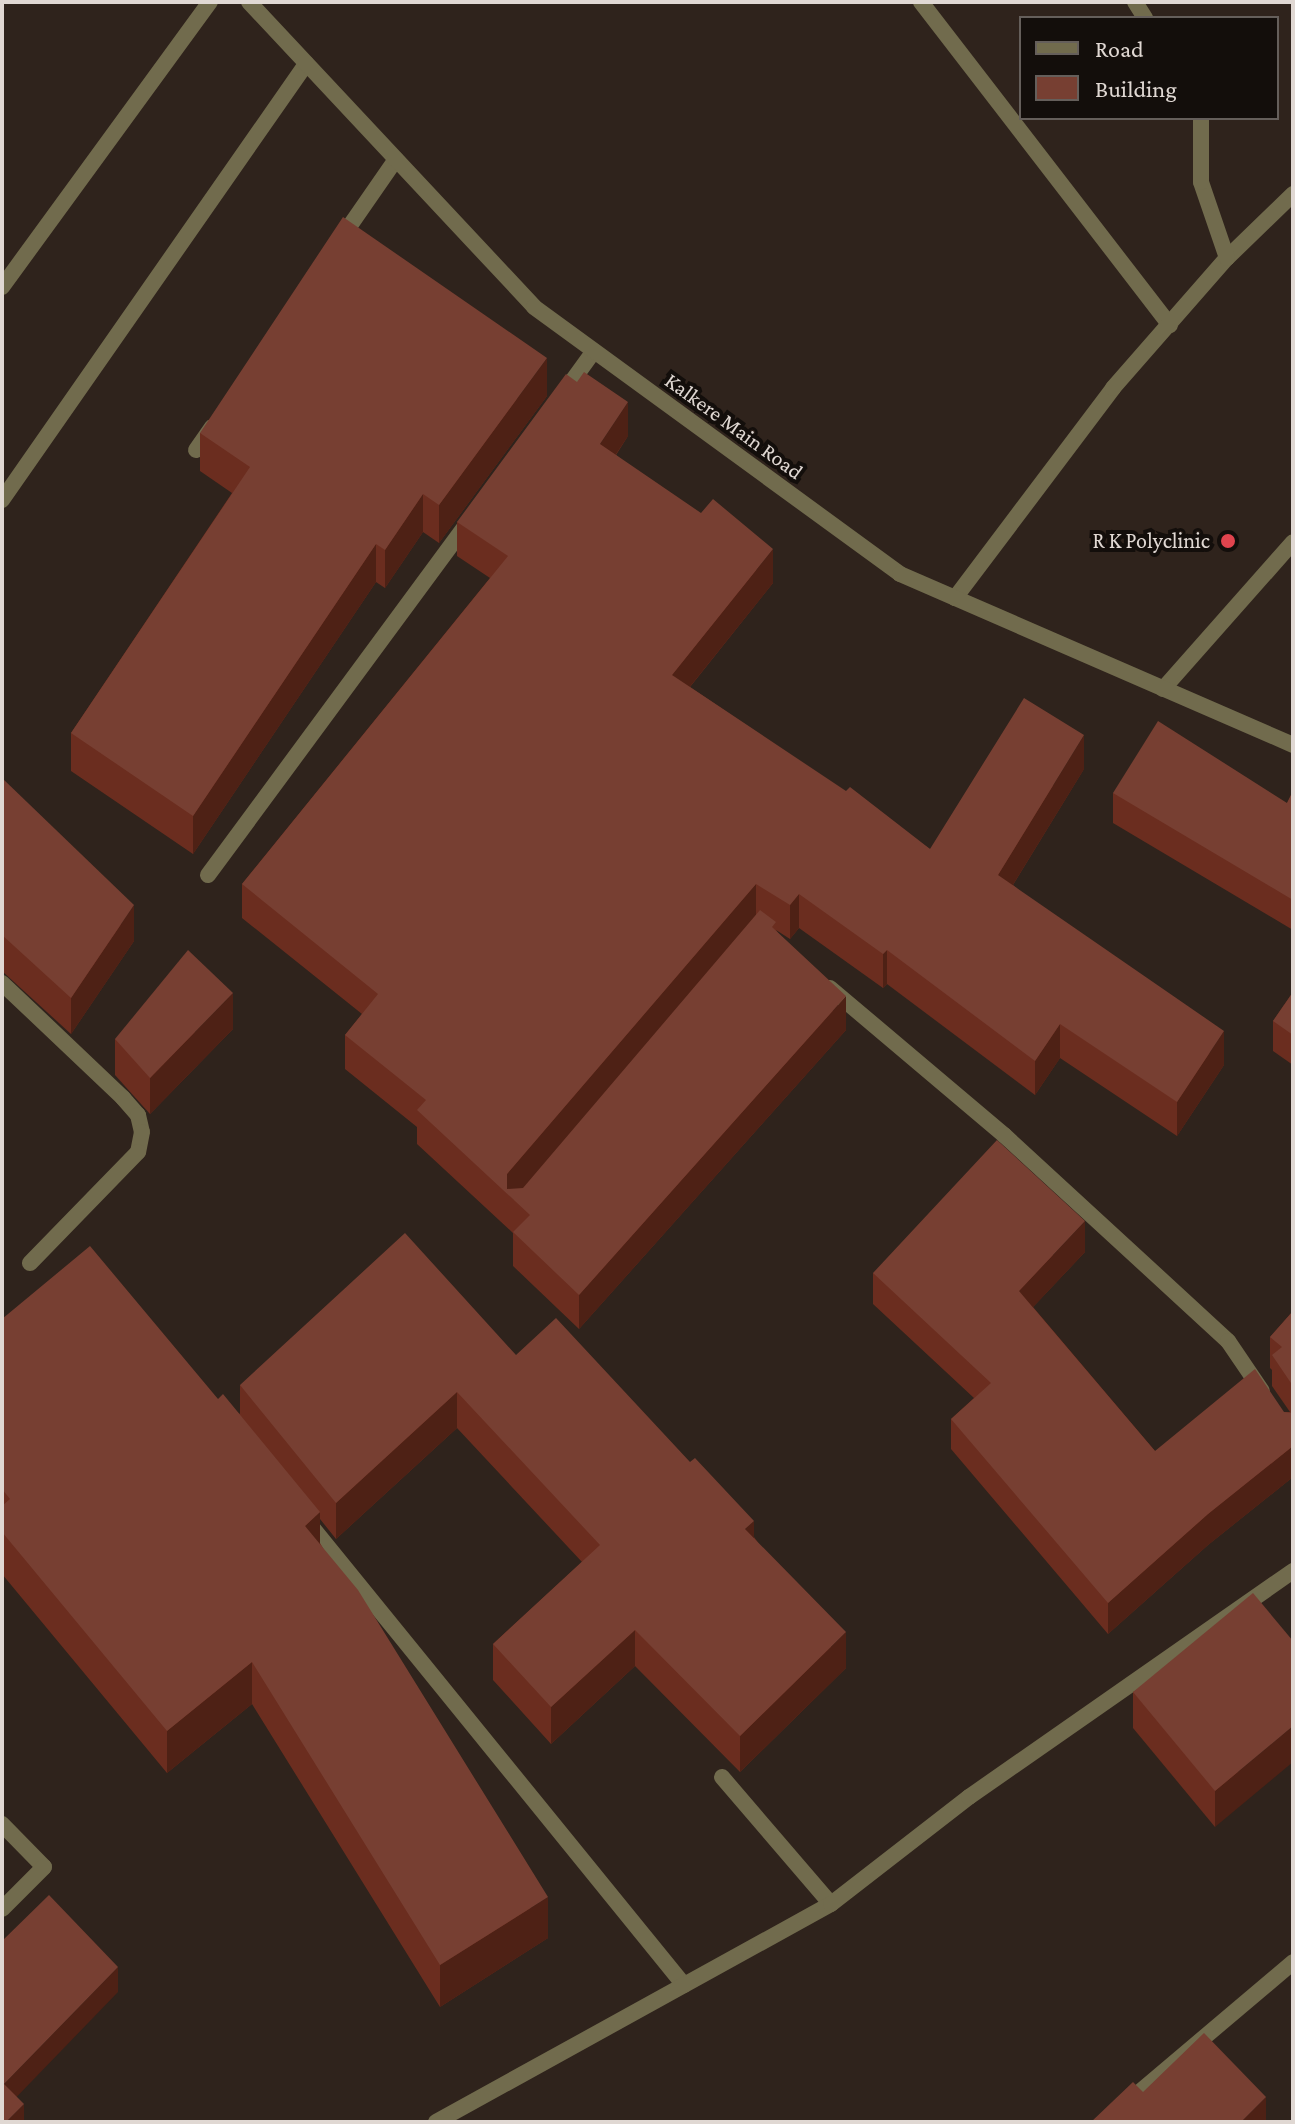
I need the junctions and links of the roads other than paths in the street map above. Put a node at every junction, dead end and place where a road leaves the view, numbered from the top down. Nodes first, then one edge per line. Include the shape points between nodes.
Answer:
1 (210, 2) edge
2 (249, 2) edge
3 (921, 2) edge
4 (306, 64) junction
5 (1201, 120) edge
6 (396, 159) junction
7 (1293, 194) edge
8 (1227, 258) junction
9 (326, 260) edge
10 (2, 287) edge
11 (1170, 325) junction
12 (594, 351) junction
13 (222, 412) edge
14 (547, 415) edge
15 (196, 450) dead end
16 (2, 500) edge
17 (481, 504) edge
18 (1293, 542) edge
19 (955, 598) junction
20 (1163, 689) junction
21 (1293, 745) edge
22 (208, 875) dead end
23 (817, 978) edge
24 (2, 984) edge
25 (30, 1263) dead end
26 (1277, 1412) edge
27 (295, 1506) edge
28 (1293, 1571) edge
29 (722, 1777) dead end
30 (2, 1824) edge
31 (831, 1904) junction
32 (2, 1909) edge
33 (1293, 1962) edge
34 (684, 1985) junction
35 (436, 2122) edge
36 (1104, 2122) edge

1 - 10 street
2 - 4 street, Kalkere Main Road
3 - 11 street
4 - 6 street, Kalkere Main Road
4 - 16 street
5 - 8 street via 1201,182
6 - 9 street
6 - 12 street, Kalkere Main Road via 534,307
7 - 8 street
8 - 11 street
11 - 19 street via 1113,388
12 - 14 street
12 - 19 street, Kalkere Main Road via 900,574
13 - 15 street
17 - 22 street
18 - 20 street
19 - 20 street, Kalkere Main Road
20 - 21 street, Kalkere Main Road
23 - 26 street via 1004,1135 1228,1341
24 - 25 street via 123,1098 138,1115 142,1132 138,1152
27 - 34 street
28 - 31 street via 969,1797
29 - 31 street
30 - 32 street via 44,1867
31 - 34 street
33 - 36 street
34 - 35 street

